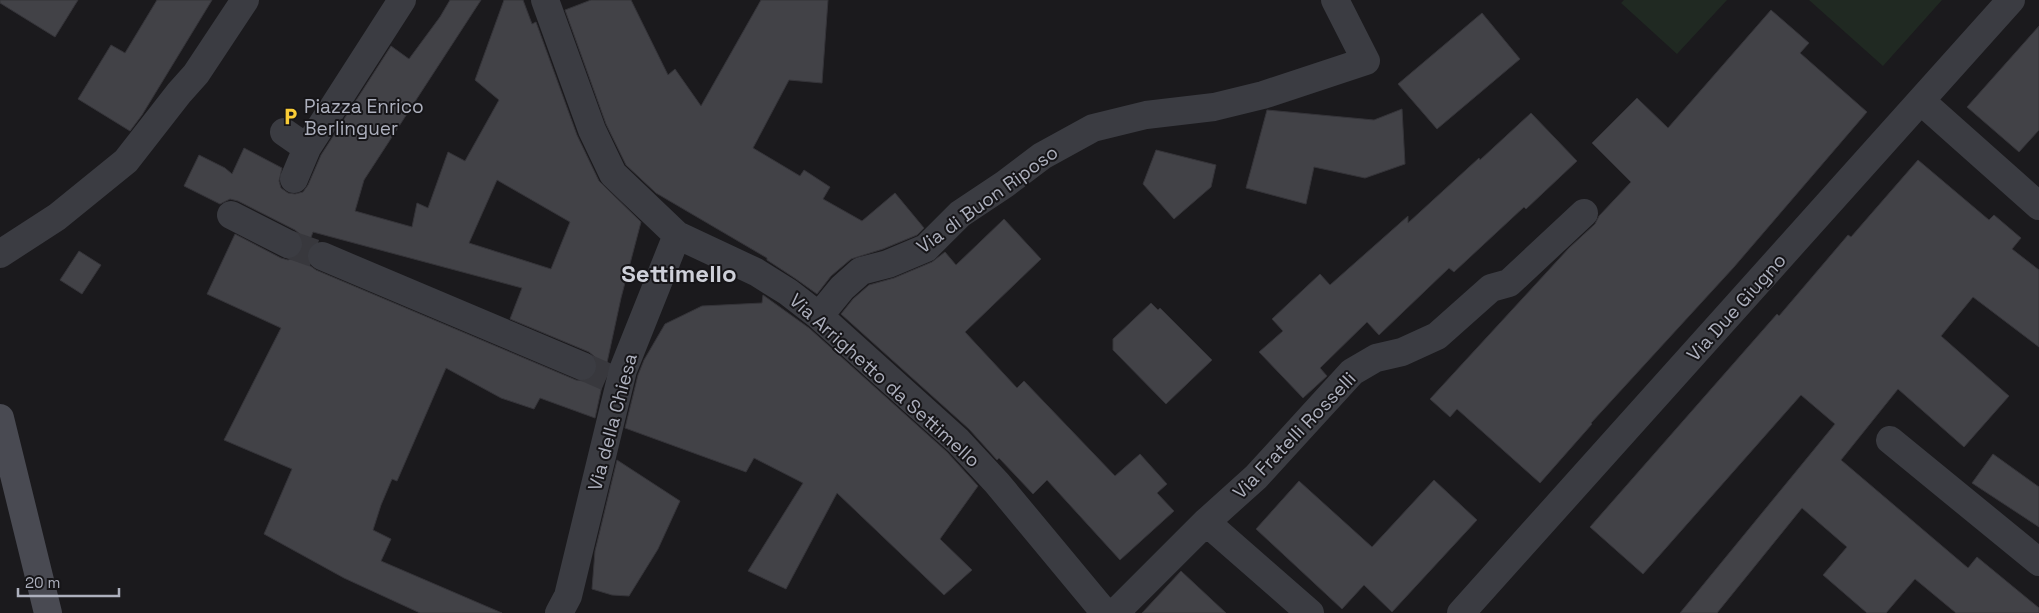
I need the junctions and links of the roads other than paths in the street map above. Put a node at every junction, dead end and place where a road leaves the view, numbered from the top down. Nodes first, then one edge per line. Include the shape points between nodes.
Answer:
1 (245, 0) edge
2 (402, 0) edge
3 (545, 0) edge
4 (1335, 0) edge
5 (2012, 0) edge
6 (1921, 101) junction
7 (284, 132) dead end
8 (307, 148) junction
9 (294, 179) dead end
10 (2039, 206) edge
11 (1584, 213) dead end
12 (231, 215) dead end
13 (677, 234) junction
14 (288, 244) tunnel mouth
15 (0, 254) edge
16 (322, 256) tunnel mouth
17 (819, 316) junction
18 (582, 366) tunnel mouth
19 (0, 418) edge
20 (1890, 440) dead end
21 (1206, 522) junction
22 (2039, 562) edge
23 (48, 613) edge
24 (559, 613) edge
25 (1105, 613) edge
26 (1115, 613) edge
27 (1310, 613) edge
28 (1461, 613) edge

1 - 15 street via 201,67 126,161 57,217
2 - 8 street
3 - 13 street, Via Arrighetto da Settimello via 592,130 613,174
4 - 17 street, Via di Buon Riposo via 1366,62 1214,107 1146,115 1093,128 1042,156 960,214 926,248 861,271
5 - 6 street, Via Due Giugno
6 - 10 street
6 - 28 street, Via Due Giugno
7 - 8 street
8 - 9 street
11 - 21 street, Via Fratelli Rosselli via 1509,283 1491,288 1437,336 1402,352 1376,358 1352,372 1256,476
12 - 14 street
13 - 17 street, Via Arrighetto da Settimello via 756,272
13 - 24 street, Via della Chiesa via 614,379 568,596
16 - 18 street
17 - 25 street, Via Arrighetto da Settimello via 958,442
19 - 23 main road
20 - 22 street
21 - 26 street, Via Fratelli Rosselli
21 - 27 street

